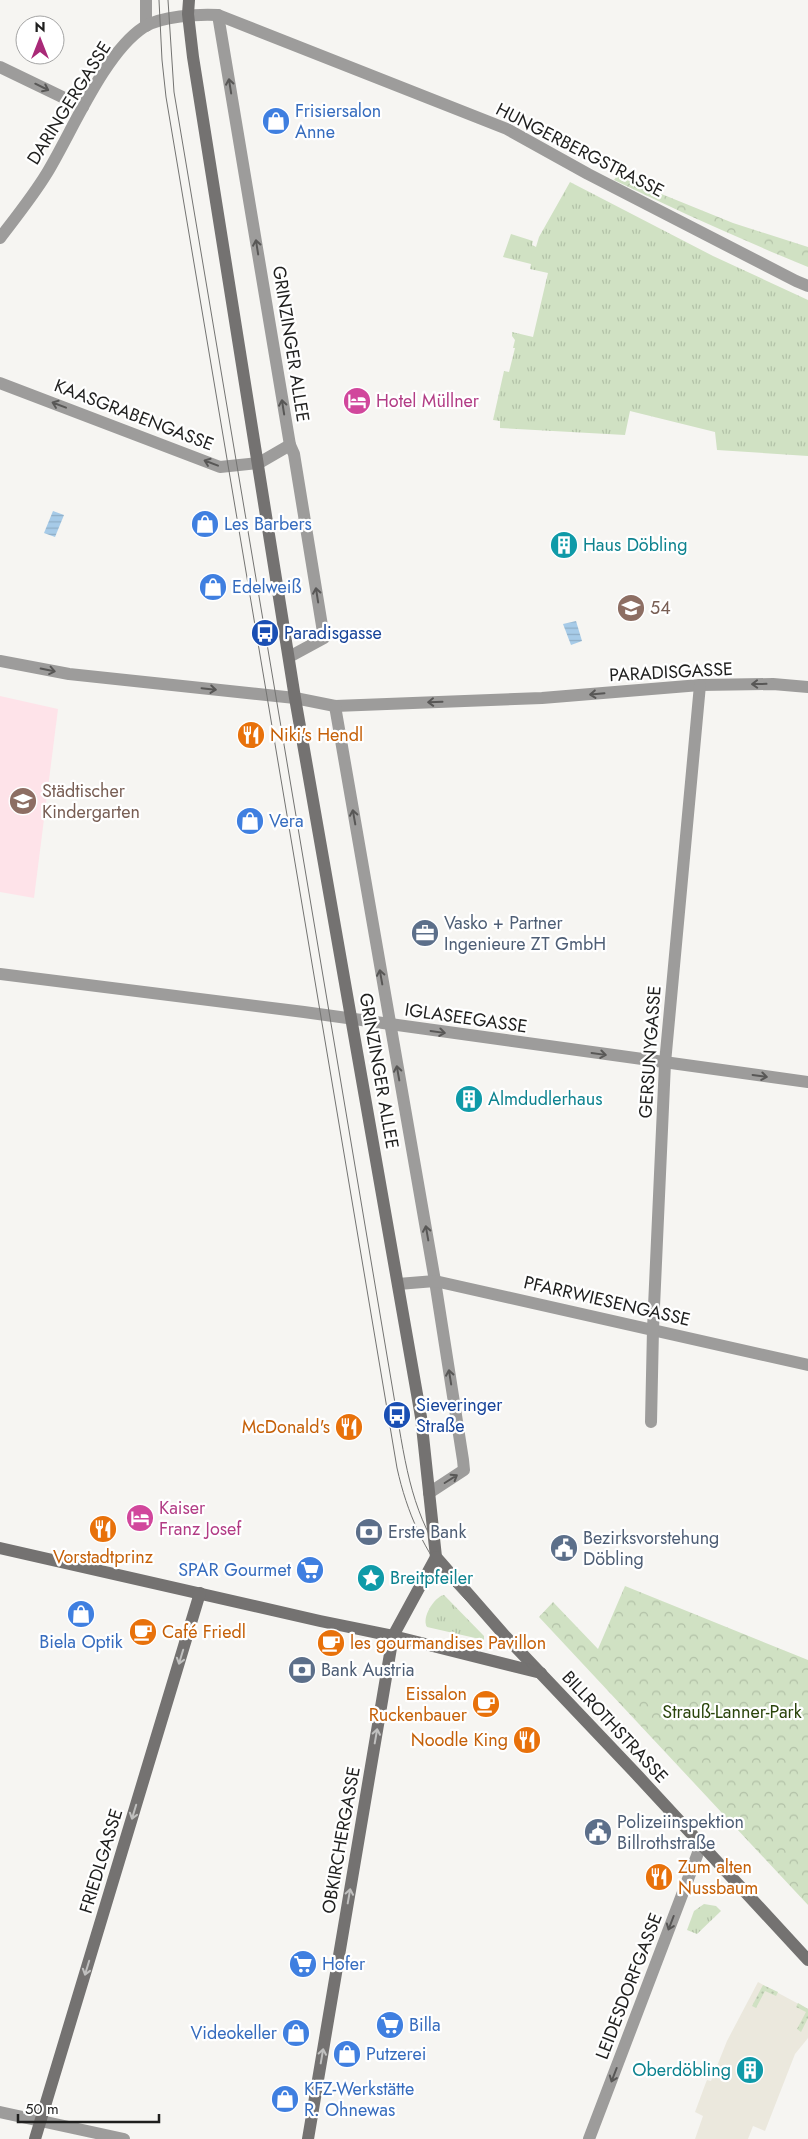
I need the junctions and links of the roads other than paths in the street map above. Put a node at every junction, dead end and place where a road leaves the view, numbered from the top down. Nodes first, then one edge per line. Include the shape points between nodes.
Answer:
1 (146, 0) edge
2 (189, 0) edge
3 (188, 14) junction
4 (218, 15) junction
5 (146, 26) junction
6 (0, 67) edge
7 (83, 107) junction
8 (0, 238) edge
9 (808, 286) edge
10 (0, 383) edge
11 (290, 446) junction
12 (259, 463) junction
13 (288, 657) junction
14 (0, 661) edge
15 (700, 686) junction
16 (808, 687) edge
17 (295, 698) junction
18 (334, 706) junction
19 (0, 974) edge
20 (352, 1019) junction
21 (390, 1025) junction
22 (665, 1063) junction
23 (808, 1082) edge
24 (435, 1280) junction
25 (398, 1284) junction
26 (653, 1329) junction
27 (808, 1365) edge
28 (651, 1422) dead end
29 (429, 1493) junction
30 (0, 1548) edge
31 (436, 1557) junction
32 (200, 1593) junction
33 (393, 1636) junction
34 (541, 1674) junction
35 (701, 1845) junction
36 (808, 1960) edge
37 (0, 2112) edge
38 (42, 2120) junction
39 (35, 2139) edge
40 (124, 2139) edge
41 (308, 2139) edge
42 (589, 2139) edge

1 - 5 street
2 - 3 street, GRINZINGER ALLEE
3 - 4 street, HUNGERBERGSTRASSE
3 - 5 street, DARINGERGASSE
3 - 12 street, GRINZINGER ALLEE
4 - 9 street, HUNGERBERGSTRASSE via 507,129 596,179
11 -> 4 street, GRINZINGER ALLEE
5 - 7 street, DARINGERGASSE via 133,35 111,61
6 -> 7 street
7 - 8 street, DARINGERGASSE via 47,174
12 -> 10 street, KAASGRABENGASSE via 220,467
11 - 12 street
13 -> 11 street, GRINZINGER ALLEE via 324,638 294,454
12 - 13 street, GRINZINGER ALLEE
13 - 17 street, GRINZINGER ALLEE
14 -> 17 street, PARADISGASSE via 68,674
16 -> 15 street, PARADISGASSE via 773,684
15 -> 18 street, PARADISGASSE via 542,698
15 - 22 street, GERSUNYGASSE
17 - 18 street, PARADISGASSE
17 - 20 street, GRINZINGER ALLEE
21 -> 18 street, GRINZINGER ALLEE
19 - 20 street, IGLASEEGASSE
20 - 21 street, IGLASEEGASSE
20 - 25 street, GRINZINGER ALLEE
21 -> 22 street, IGLASEEGASSE
24 -> 21 street, GRINZINGER ALLEE
22 -> 23 street, IGLASEEGASSE
22 - 26 street, GERSUNYGASSE
24 - 25 street, PFARRWIESENGASSE
24 - 26 street, PFARRWIESENGASSE
29 -> 24 street, GRINZINGER ALLEE via 464,1470
25 - 29 street, GRINZINGER ALLEE via 421,1418
26 - 27 street, PFARRWIESENGASSE
26 - 28 street, GERSUNYGASSE
29 - 31 street, GRINZINGER ALLEE
30 - 32 street
31 - 33 street, OBKIRCHERGASSE
31 - 34 street
32 - 33 street
32 -> 38 street, FRIEDLGASSE
33 - 34 street, BILLROTHSTRASSE
41 -> 33 street, OBKIRCHERGASSE
34 - 35 street, BILLROTHSTRASSE
35 - 36 street, BILLROTHSTRASSE
35 -> 42 street, LEIDESDORFGASSE
37 - 38 street
38 - 39 street, FRIEDLGASSE
38 - 40 street

